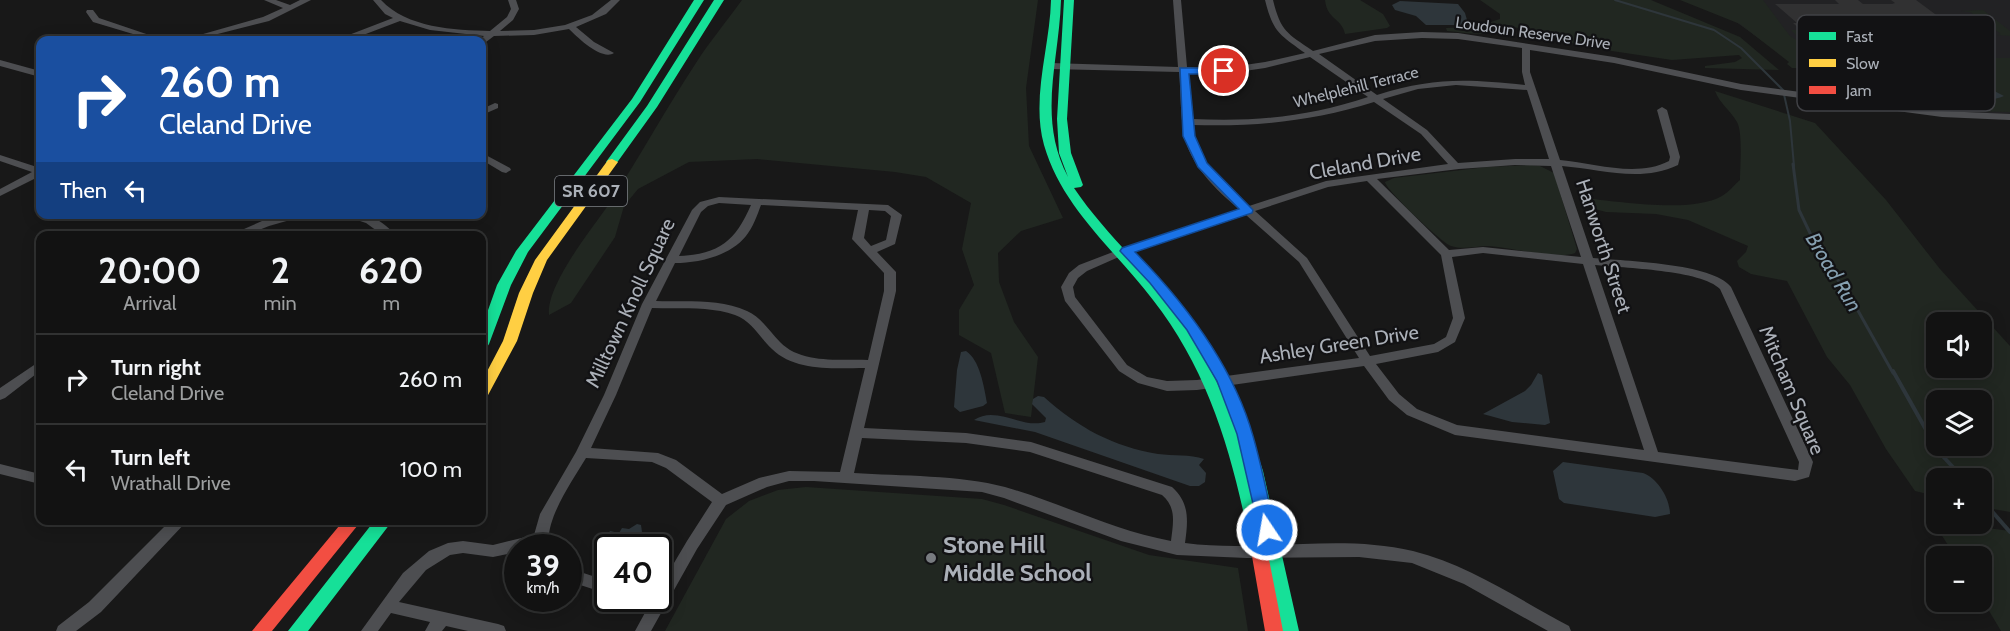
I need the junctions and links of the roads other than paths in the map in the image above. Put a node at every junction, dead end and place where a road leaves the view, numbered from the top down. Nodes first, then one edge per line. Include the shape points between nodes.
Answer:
1 (268, 0) edge
2 (307, 0) edge
3 (376, 0) edge
4 (512, 0) edge
5 (616, 0) edge
6 (699, 0) edge
7 (719, 0) edge
8 (1056, 0) edge
9 (1069, 0) edge
10 (1177, 0) edge
11 (1269, 0) edge
12 (289, 7) junction
13 (90, 12) dead end
14 (396, 19) junction
15 (570, 26) junction
16 (493, 34) junction
17 (147, 36) edge
18 (201, 36) edge
19 (354, 36) edge
20 (486, 39) edge
21 (1526, 46) junction
22 (610, 53) dead end
23 (1310, 54) junction
24 (0, 63) edge
25 (1051, 66) junction
26 (1065, 66) junction
27 (1183, 71) junction
28 (36, 73) edge
29 (1531, 88) junction
30 (1797, 94) edge
31 (1377, 98) junction
32 (495, 106) dead end
33 (486, 110) edge
34 (1662, 110) dead end
35 (1921, 111) edge
36 (2010, 117) edge
37 (1188, 122) junction
38 (0, 158) edge
39 (486, 158) edge
40 (1556, 163) junction
41 (1455, 166) junction
42 (506, 170) dead end
43 (36, 171) edge
44 (36, 174) edge
45 (1369, 177) junction
46 (0, 194) edge
47 (757, 202) junction
48 (864, 207) junction
49 (1247, 210) junction
50 (284, 219) edge
51 (366, 219) edge
52 (246, 231) edge
53 (387, 231) edge
54 (869, 251) junction
55 (1122, 252) junction
56 (1446, 254) junction
57 (671, 259) junction
58 (1588, 261) junction
59 (648, 304) junction
60 (486, 333) edge
61 (1368, 361) junction
62 (873, 364) junction
63 (36, 368) edge
64 (1218, 382) junction
65 (486, 386) edge
66 (0, 395) edge
67 (856, 433) junction
68 (582, 453) junction
69 (1653, 458) junction
70 (0, 469) edge
71 (846, 477) junction
72 (36, 478) edge
73 (721, 501) junction
74 (176, 525) edge
75 (350, 525) edge
76 (381, 525) edge
77 (543, 534) edge
78 (1177, 549) junction
79 (504, 550) edge
80 (1264, 550) junction
81 (672, 573) edge
82 (388, 606) junction
83 (649, 612) edge
84 (438, 625) edge
85 (1557, 630) edge
86 (64, 631) edge
87 (261, 631) edge
88 (297, 631) edge
89 (369, 631) edge
90 (498, 631) edge
91 (643, 631) edge
92 (1274, 631) edge
93 (1290, 631) edge

1 - 12 street
2 - 12 street
3 - 14 street via 380,8
4 - 16 street via 515,9 510,18
5 - 15 street via 604,11
6 - 60 main road, SR 607 via 624,117 522,251
7 - 65 main road, SR 607 via 645,116 541,260 510,341
8 - 25 main road
9 - 26 main road
10 - 27 street, Mitcham Square
11 - 23 street via 1281,32
12 - 18 street via 266,19
13 - 17 street via 96,20
14 - 16 street
14 - 19 street
15 - 16 street via 524,34
15 - 22 street via 591,44
16 - 20 street
21 - 23 street, Loudoun Reserve Drive via 1422,35 1375,38
21 - 29 street, Hanworth Street via 1526,72
21 - 30 street, Loudoun Reserve Drive
23 - 27 street, Loudoun Reserve Drive via 1244,69
23 - 31 street
24 - 28 street
25 - 26 street, Loudoun Reserve Drive
25 - 55 main road via 1046,123 1054,159 1081,210
26 - 27 street, Loudoun Reserve Drive
26 - 55 main road via 1063,140 1073,177
27 - 37 street, Mitcham Square
29 - 31 street, Whelplehill Terrace via 1445,82
29 - 40 street, Hanworth Street
31 - 37 street, Whelplehill Terrace via 1289,120
31 - 41 street via 1424,132
32 - 33 street
34 - 40 street, Cleland Drive via 1675,157 1668,167 1642,171
35 - 36 street, Loudoun Reserve Drive
37 - 49 street, Mitcham Square via 1191,144 1202,164
38 - 43 street
39 - 42 street
40 - 41 street, Cleland Drive
40 - 58 street, Hanworth Street
41 - 45 street, Cleland Drive
44 - 46 street
45 - 49 street, Cleland Drive via 1326,184
45 - 56 street
47 - 48 street, Milltown Knoll Square
47 - 57 street via 746,227 730,244 699,258
47 - 57 street, Milltown Knoll Square via 718,200 704,204
48 - 54 street via 858,238
48 - 54 street, Milltown Knoll Square via 888,208 897,215 891,242
49 - 55 street, Cleland Drive
49 - 61 street, Mitcham Square via 1303,260
50 - 52 street
51 - 53 street
54 - 62 street via 890,272 890,291
55 - 64 main road
55 - 64 street, Ashley Green Drive via 1073,276 1067,287 1069,298 1123,368 1143,380 1167,386
56 - 58 street, Mitcham Square via 1483,250
56 - 61 street, Ashley Green Drive via 1459,318 1451,339 1424,352
57 - 59 street, Milltown Knoll Square
58 - 69 street, Hanworth Street
58 - 69 street, Mitcham Square via 1697,273 1719,280 1742,321 1806,468 1795,476
59 - 62 street via 740,312 750,316 779,349 792,356
59 - 68 street, Milltown Knoll Square
61 - 64 street, Ashley Green Drive
61 - 69 street, Mitcham Square via 1403,406 1455,430
62 - 67 street
63 - 66 street
64 - 80 main road
67 - 71 street
67 - 78 street via 984,438 1015,443 1167,491 1177,498 1181,509
68 - 73 street via 653,457 671,464
68 - 77 street, Milltown Knoll Square via 547,514
70 - 72 street
71 - 73 street via 789,476
71 - 78 street via 982,487 1141,541
73 - 81 street
74 - 86 street via 95,607
75 - 87 main road
76 - 88 main road
78 - 80 street
79 - 82 street via 442,550 416,570
80 - 85 street via 1376,552 1413,558 1451,571
80 - 92 main road
80 - 93 main road
82 - 84 street
82 - 89 street
83 - 91 street
84 - 90 street

